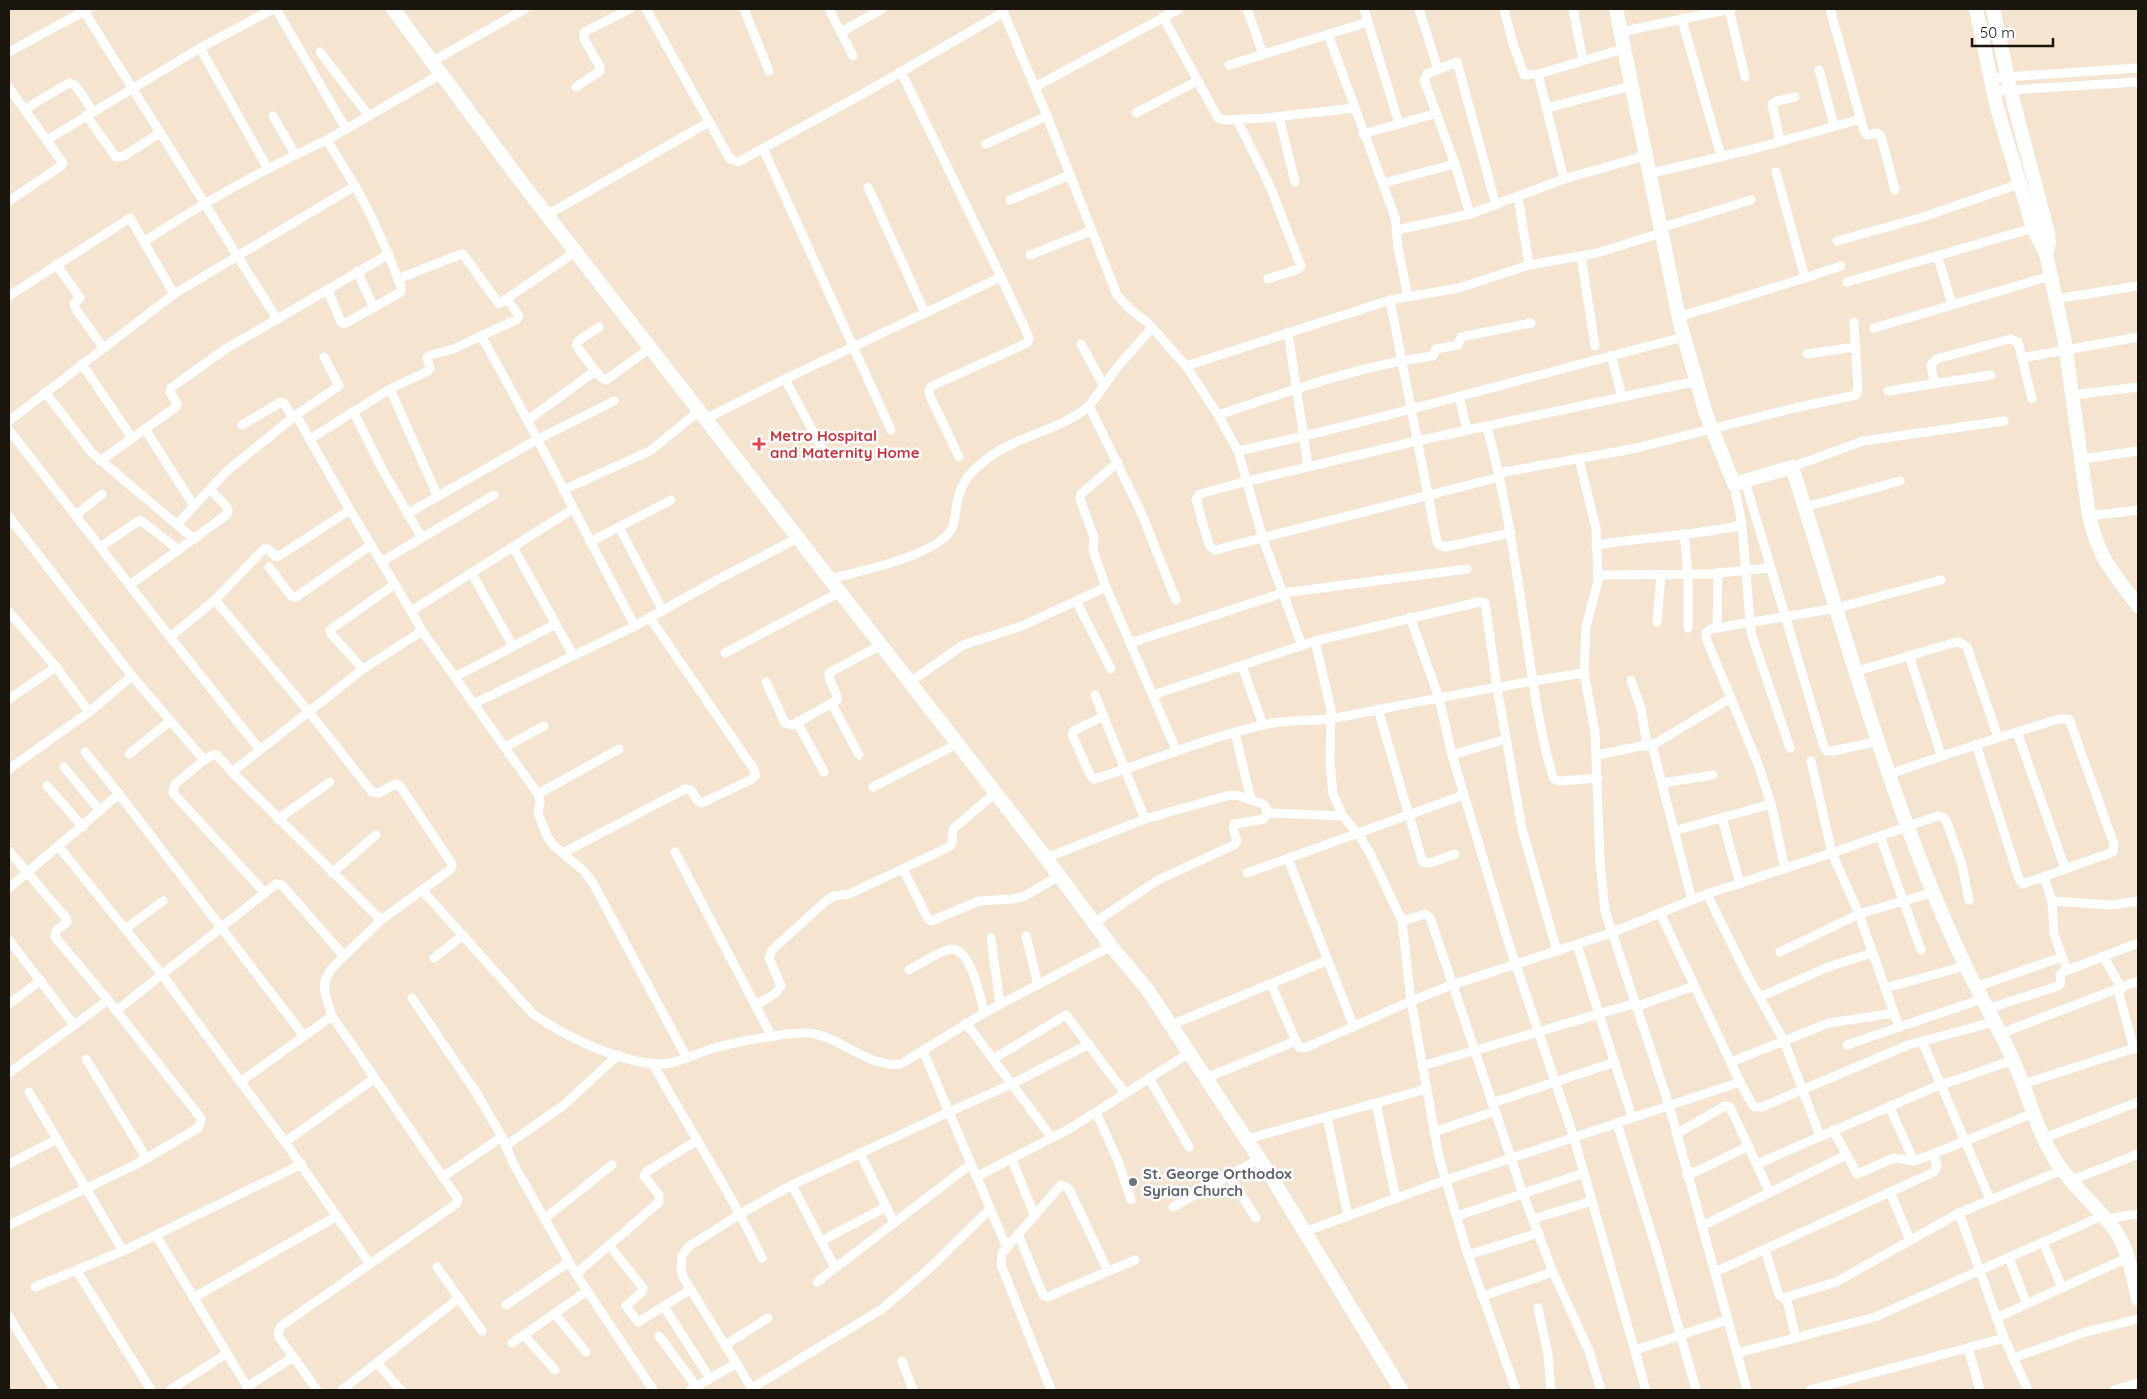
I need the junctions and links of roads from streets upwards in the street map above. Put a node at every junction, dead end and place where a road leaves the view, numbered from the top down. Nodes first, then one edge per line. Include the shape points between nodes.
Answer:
1 (275, 9) edge
2 (393, 9) edge
3 (525, 9) edge
4 (630, 9) edge
5 (646, 9) edge
6 (829, 9) edge
7 (882, 9) edge
8 (1247, 9) edge
9 (1364, 9) edge
10 (1419, 9) edge
11 (1504, 9) edge
12 (1573, 9) edge
13 (1616, 9) edge
14 (1730, 9) edge
15 (1830, 9) edge
16 (1976, 9) edge
17 (1992, 9) edge
18 (86, 10) edge
19 (746, 10) edge
20 (1003, 10) edge
21 (1174, 10) edge
22 (1706, 12) edge
23 (1163, 17) junction
24 (1682, 20) junction
25 (1368, 22) junction
26 (841, 32) junction
27 (1620, 32) junction
28 (1328, 34) junction
29 (200, 48) junction
30 (1624, 49) junction
31 (9, 52) edge
32 (320, 52) dead end
33 (1264, 54) junction
34 (853, 56) dead end
35 (1583, 60) junction
36 (433, 61) junction
37 (1230, 65) dead end
38 (2138, 68) edge
39 (1438, 69) junction
40 (1819, 70) dead end
41 (769, 71) dead end
42 (901, 72) junction
43 (441, 74) junction
44 (1538, 74) junction
45 (1745, 77) dead end
46 (1197, 81) junction
47 (2138, 82) edge
48 (2008, 83) junction
49 (1992, 84) junction
50 (1631, 86) junction
51 (576, 87) dead end
52 (1035, 87) junction
53 (9, 88) edge
54 (131, 88) junction
55 (1795, 96) dead end
56 (13, 101) edge
57 (1354, 108) junction
58 (1547, 108) junction
59 (25, 109) junction
60 (89, 113) junction
61 (1136, 113) dead end
62 (1437, 113) junction
63 (273, 116) dead end
64 (369, 116) junction
65 (1047, 116) junction
66 (1279, 117) junction
67 (1861, 119) junction
68 (1237, 120) junction
69 (709, 122) junction
70 (1399, 124) junction
71 (1834, 125) junction
72 (346, 129) junction
73 (160, 133) junction
74 (1363, 134) junction
75 (47, 140) junction
76 (327, 140) junction
77 (1780, 141) junction
78 (986, 144) dead end
79 (763, 148) junction
80 (295, 154) junction
81 (1644, 156) junction
82 (1721, 156) junction
83 (1456, 164) junction
84 (268, 169) junction
85 (1776, 172) dead end
86 (1648, 174) junction
87 (1070, 175) junction
88 (1564, 179) junction
89 (1295, 182) dead end
90 (1383, 183) junction
91 (2019, 184) junction
92 (355, 186) junction
93 (868, 187) dead end
94 (1895, 190) dead end
95 (1518, 197) junction
96 (1010, 200) dead end
97 (1750, 200) dead end
98 (9, 201) edge
99 (204, 203) junction
100 (1496, 204) junction
101 (1470, 214) junction
102 (547, 215) junction
103 (2033, 228) junction
104 (1397, 230) junction
105 (1091, 231) junction
106 (1660, 231) junction
107 (145, 241) junction
108 (1837, 241) dead end
109 (575, 252) junction
110 (389, 254) junction
111 (2046, 254) junction
112 (1030, 255) dead end
113 (1938, 255) junction
114 (237, 256) junction
115 (1580, 256) junction
116 (56, 264) junction
117 (1529, 265) junction
118 (1841, 266) dead end
119 (357, 271) junction
120 (2050, 276) junction
121 (1000, 277) junction
122 (398, 278) junction
123 (1805, 278) junction
124 (1268, 279) dead end
125 (1847, 282) dead end
126 (2138, 286) edge
127 (326, 289) junction
128 (174, 294) junction
129 (9, 296) edge
130 (1408, 297) junction
131 (508, 299) junction
132 (2055, 299) junction
133 (1390, 300) junction
134 (1952, 304) junction
135 (374, 308) junction
136 (924, 313) junction
137 (1679, 317) junction
138 (277, 319) junction
139 (1531, 322) dead end
140 (1854, 322) dead end
141 (600, 327) dead end
142 (1152, 328) junction
143 (1874, 328) dead end
144 (1288, 332) junction
145 (481, 336) junction
146 (1684, 337) junction
147 (2138, 337) edge
148 (1081, 344) dead end
149 (854, 346) junction
150 (1595, 346) dead end
151 (103, 347) junction
152 (1856, 347) junction
153 (650, 348) junction
154 (2066, 349) junction
155 (1808, 354) dead end
156 (1611, 355) junction
157 (324, 357) dead end
158 (2022, 358) junction
159 (1403, 360) junction
160 (82, 364) junction
161 (1186, 366) junction
162 (595, 371) junction
163 (1991, 375) dead end
164 (785, 378) junction
165 (1697, 381) junction
166 (1934, 384) junction
167 (1104, 386) junction
168 (2138, 387) edge
169 (390, 389) junction
170 (1297, 389) junction
171 (1888, 391) dead end
172 (45, 392) junction
173 (2072, 395) junction
174 (1458, 397) junction
175 (1622, 397) junction
176 (2032, 399) dead end
177 (614, 401) dead end
178 (1089, 406) junction
179 (1411, 409) junction
180 (353, 411) junction
181 (702, 415) junction
182 (1218, 415) junction
183 (295, 416) junction
184 (528, 420) junction
185 (9, 421) edge
186 (2004, 421) dead end
187 (242, 425) dead end
188 (1487, 427) junction
189 (1712, 428) junction
190 (145, 429) junction
191 (9, 430) edge
192 (891, 430) dead end
193 (1467, 430) junction
194 (1305, 436) junction
195 (132, 438) junction
196 (310, 439) junction
197 (538, 439) junction
198 (1417, 441) junction
199 (1238, 451) junction
200 (2138, 451) edge
201 (826, 456) dead end
202 (960, 456) dead end
203 (1579, 459) junction
204 (2082, 459) junction
205 (100, 461) junction
206 (1118, 462) junction
207 (1308, 466) junction
208 (1792, 467) junction
209 (1500, 475) junction
210 (1248, 481) junction
211 (1900, 481) dead end
212 (1740, 483) junction
213 (210, 489) junction
214 (563, 490) junction
215 (102, 494) dead end
216 (1428, 494) junction
217 (494, 495) dead end
218 (438, 497) junction
219 (671, 500) dead end
220 (194, 506) junction
221 (1805, 508) junction
222 (573, 509) junction
223 (350, 510) junction
224 (2138, 510) edge
225 (407, 514) junction
226 (76, 515) junction
227 (2089, 516) junction
228 (9, 517) edge
229 (177, 524) junction
230 (1742, 524) junction
231 (619, 527) junction
232 (1511, 533) junction
233 (1684, 534) junction
234 (422, 538) junction
235 (798, 538) junction
236 (194, 539) junction
237 (1263, 539) junction
238 (590, 542) junction
239 (371, 545) junction
240 (1596, 545) junction
241 (514, 546) junction
242 (100, 547) junction
243 (179, 550) junction
244 (381, 562) junction
245 (269, 567) dead end
246 (1771, 568) junction
247 (1467, 569) dead end
248 (1746, 571) junction
249 (1718, 573) junction
250 (472, 574) junction
251 (1688, 574) junction
252 (1597, 575) junction
253 (1661, 575) junction
254 (830, 579) junction
255 (1941, 580) dead end
256 (395, 584) junction
257 (130, 585) junction
258 (1106, 587) junction
259 (840, 592) junction
260 (1283, 593) junction
261 (215, 600) junction
262 (1176, 600) dead end
263 (1076, 601) junction
264 (2138, 606) edge
265 (1837, 608) junction
266 (411, 611) junction
267 (663, 611) junction
268 (9, 612) edge
269 (1410, 617) junction
270 (650, 618) junction
271 (1785, 618) junction
272 (1656, 622) dead end
273 (1750, 623) junction
274 (12, 624) edge
275 (556, 624) junction
276 (635, 626) junction
277 (1688, 628) dead end
278 (1717, 628) junction
279 (422, 631) junction
280 (170, 638) junction
281 (1315, 641) junction
282 (1130, 642) junction
283 (881, 645) junction
284 (513, 646) junction
285 (1302, 646) junction
286 (725, 654) dead end
287 (573, 655) junction
288 (1909, 655) junction
289 (1242, 666) junction
290 (56, 667) junction
291 (1111, 669) dead end
292 (362, 670) junction
293 (1857, 671) junction
294 (1584, 673) junction
295 (132, 676) junction
296 (455, 676) junction
297 (1532, 680) junction
298 (1631, 680) dead end
299 (766, 682) dead end
300 (910, 682) junction
301 (1497, 687) junction
302 (1095, 695) dead end
303 (1153, 695) junction
304 (1439, 698) junction
305 (1730, 698) junction
306 (9, 699) edge
307 (473, 704) junction
308 (832, 704) junction
309 (1378, 709) junction
310 (88, 712) junction
311 (309, 712) junction
312 (1104, 716) junction
313 (1331, 719) junction
314 (170, 721) junction
315 (797, 722) junction
316 (1263, 725) junction
317 (544, 726) dead end
318 (2016, 732) junction
319 (1235, 733) junction
320 (1998, 737) junction
321 (1506, 738) junction
322 (1879, 741) junction
323 (957, 744) junction
324 (1976, 744) junction
325 (1649, 746) junction
326 (505, 747) junction
327 (1790, 748) dead end
328 (619, 749) dead end
329 (260, 750) junction
330 (1176, 750) junction
331 (85, 752) dead end
332 (129, 754) dead end
333 (859, 754) dead end
334 (1452, 755) junction
335 (1597, 755) junction
336 (1941, 756) junction
337 (204, 760) junction
338 (1810, 761) dead end
339 (1125, 767) junction
340 (64, 768) dead end
341 (9, 769) edge
342 (232, 772) junction
343 (824, 772) dead end
344 (1890, 774) junction
345 (1713, 775) dead end
346 (1598, 778) junction
347 (330, 782) dead end
348 (1662, 783) junction
349 (47, 786) dead end
350 (874, 787) dead end
351 (119, 794) junction
352 (538, 794) junction
353 (995, 794) junction
354 (1464, 795) junction
355 (1251, 800) junction
356 (1771, 804) junction
357 (100, 811) junction
358 (1267, 813) junction
359 (1409, 814) junction
360 (1343, 816) junction
361 (1722, 818) junction
362 (278, 819) junction
363 (1145, 819) junction
364 (1909, 826) junction
365 (83, 827) junction
366 (1674, 831) junction
367 (1358, 834) junction
368 (376, 836) dead end
369 (1880, 836) junction
370 (59, 847) junction
371 (9, 851) edge
372 (563, 852) junction
373 (675, 852) dead end
374 (1832, 853) junction
375 (1456, 854) dead end
376 (1046, 858) junction
377 (1288, 860) junction
378 (2065, 868) junction
379 (903, 869) junction
380 (1785, 869) junction
381 (332, 873) junction
382 (1248, 873) dead end
383 (28, 874) junction
384 (1059, 876) junction
385 (2044, 877) junction
386 (1740, 884) junction
387 (9, 888) edge
388 (422, 890) junction
389 (1934, 892) junction
390 (265, 894) junction
391 (1707, 894) junction
392 (1692, 900) junction
393 (1969, 900) dead end
394 (162, 901) dead end
395 (1904, 901) junction
396 (2138, 901) edge
397 (2052, 902) junction
398 (1660, 913) junction
399 (1859, 914) junction
400 (381, 920) junction
401 (1402, 921) junction
402 (1094, 923) junction
403 (125, 929) junction
404 (221, 929) junction
405 (1611, 933) junction
406 (463, 935) junction
407 (1026, 936) dead end
408 (991, 938) dead end
409 (9, 940) edge
410 (2138, 943) edge
411 (1577, 945) junction
412 (1111, 946) junction
413 (17, 949) junction
414 (1921, 950) dead end
415 (1557, 951) junction
416 (1780, 952) dead end
417 (1872, 953) junction
418 (9, 955) edge
419 (344, 956) junction
420 (2103, 956) junction
421 (2062, 957) junction
422 (434, 958) dead end
423 (1328, 960) junction
424 (1516, 965) junction
425 (1965, 966) junction
426 (910, 970) dead end
427 (2067, 970) junction
428 (163, 976) junction
429 (41, 980) junction
430 (2138, 982) edge
431 (1270, 984) junction
432 (1038, 985) junction
433 (1452, 985) junction
434 (1694, 986) junction
435 (1885, 988) junction
436 (2120, 990) junction
437 (1760, 997) junction
438 (412, 998) dead end
439 (1981, 998) junction
440 (108, 1000) junction
441 (1411, 1001) junction
442 (9, 1004) edge
443 (1000, 1004) junction
444 (1637, 1004) junction
445 (756, 1005) junction
446 (116, 1012) junction
447 (984, 1013) junction
448 (1894, 1013) junction
449 (1599, 1014) junction
450 (332, 1016) junction
451 (966, 1023) junction
452 (74, 1025) junction
453 (1171, 1025) junction
454 (1899, 1027) junction
455 (1354, 1028) junction
456 (1996, 1028) junction
457 (1538, 1032) junction
458 (304, 1036) junction
459 (772, 1037) junction
460 (1296, 1041) junction
461 (1784, 1041) junction
462 (1922, 1041) junction
463 (1089, 1044) junction
464 (1847, 1045) dead end
465 (2136, 1048) edge
466 (923, 1051) junction
467 (1474, 1051) junction
468 (1189, 1053) junction
469 (618, 1055) junction
470 (687, 1058) junction
471 (86, 1059) dead end
472 (993, 1059) junction
473 (2013, 1060) junction
474 (1615, 1062) junction
475 (1731, 1062) junction
476 (653, 1064) junction
477 (1422, 1066) junction
478 (9, 1073) edge
479 (375, 1078) junction
480 (1149, 1078) junction
481 (1206, 1078) junction
482 (240, 1082) junction
483 (1555, 1082) junction
484 (1740, 1082) junction
485 (1012, 1084) junction
486 (2023, 1084) junction
487 (1939, 1085) junction
488 (1426, 1089) junction
489 (1802, 1090) junction
490 (29, 1092) dead end
491 (1125, 1093) junction
492 (2138, 1102) edge
493 (1376, 1103) junction
494 (1669, 1105) junction
495 (1889, 1106) junction
496 (1493, 1107) junction
497 (948, 1112) junction
498 (1096, 1112) junction
499 (2034, 1113) junction
500 (1327, 1117) junction
501 (1632, 1117) junction
502 (1617, 1123) junction
503 (1833, 1130) junction
504 (1434, 1132) junction
505 (1676, 1134) junction
506 (1820, 1136) junction
507 (502, 1137) junction
508 (1052, 1138) junction
509 (1574, 1138) junction
510 (2044, 1138) junction
511 (57, 1139) junction
512 (1246, 1139) junction
513 (696, 1141) junction
514 (1964, 1141) junction
515 (286, 1142) junction
516 (505, 1146) junction
517 (1749, 1146) junction
518 (1189, 1148) dead end
519 (860, 1153) junction
520 (1933, 1154) junction
521 (2138, 1154) edge
522 (1846, 1155) junction
523 (147, 1159) junction
524 (1260, 1159) junction
525 (1012, 1160) junction
526 (1512, 1160) junction
527 (1914, 1161) junction
528 (9, 1164) edge
529 (302, 1164) junction
530 (971, 1164) junction
531 (1756, 1164) junction
532 (612, 1165) dead end
533 (1584, 1173) junction
534 (444, 1176) junction
535 (1229, 1176) junction
536 (1687, 1176) junction
537 (2066, 1176) junction
538 (976, 1177) junction
539 (1446, 1180) junction
540 (792, 1185) junction
541 (86, 1188) junction
542 (1890, 1192) junction
543 (1770, 1193) junction
544 (1523, 1194) junction
545 (1396, 1198) junction
546 (1990, 1198) junction
547 (1131, 1200) dead end
548 (1592, 1201) junction
549 (886, 1207) junction
550 (1173, 1207) dead end
551 (990, 1209) junction
552 (1959, 1213) junction
553 (740, 1214) junction
554 (1034, 1214) junction
555 (2138, 1214) edge
556 (338, 1216) junction
557 (1348, 1216) junction
558 (1457, 1216) junction
559 (2103, 1217) junction
560 (544, 1218) junction
561 (1256, 1218) dead end
562 (1533, 1219) junction
563 (894, 1223) junction
564 (9, 1225) edge
565 (1702, 1226) junction
566 (1304, 1232) junction
567 (1538, 1233) junction
568 (1018, 1234) junction
569 (156, 1235) junction
570 (1910, 1240) junction
571 (821, 1241) junction
572 (2043, 1242) junction
573 (610, 1245) junction
574 (1007, 1248) junction
575 (1765, 1250) junction
576 (123, 1251) junction
577 (1468, 1255) junction
578 (762, 1258) dead end
579 (2009, 1258) junction
580 (2127, 1258) junction
581 (1135, 1260) dead end
582 (569, 1262) junction
583 (370, 1264) junction
584 (437, 1267) dead end
585 (835, 1268) junction
586 (77, 1271) junction
587 (1108, 1271) junction
588 (1980, 1271) junction
589 (1553, 1272) junction
590 (1715, 1272) junction
591 (576, 1274) junction
592 (816, 1282) dead end
593 (2136, 1282) edge
594 (35, 1287) dead end
595 (2062, 1288) junction
596 (690, 1290) junction
597 (587, 1291) junction
598 (1482, 1296) junction
599 (1786, 1297) junction
600 (193, 1298) junction
601 (459, 1298) junction
602 (2138, 1299) edge
603 (2027, 1304) junction
604 (506, 1305) dead end
605 (664, 1307) junction
606 (1538, 1308) dead end
607 (555, 1314) junction
608 (9, 1317) edge
609 (768, 1318) dead end
610 (1996, 1318) junction
611 (2138, 1319) edge
612 (1728, 1320) junction
613 (482, 1331) dead end
614 (1680, 1334) junction
615 (524, 1335) junction
616 (659, 1336) dead end
617 (1796, 1338) junction
618 (2004, 1338) junction
619 (512, 1343) dead end
620 (725, 1345) junction
621 (1968, 1348) junction
622 (1635, 1350) junction
623 (586, 1352) dead end
624 (1737, 1353) junction
625 (226, 1354) junction
626 (293, 1357) junction
627 (2013, 1358) junction
628 (902, 1361) dead end
629 (377, 1363) junction
630 (737, 1363) junction
631 (556, 1370) dead end
632 (710, 1378) junction
633 (1847, 1380) junction
634 (2138, 1383) edge
635 (248, 1388) edge
636 (694, 1388) edge
637 (753, 1389) edge
638 (54, 1390) edge
639 (151, 1390) edge
640 (170, 1390) edge
641 (317, 1390) edge
642 (342, 1390) edge
643 (401, 1390) edge
644 (653, 1390) edge
645 (913, 1390) edge
646 (1051, 1390) edge
647 (1401, 1390) edge
648 (1516, 1390) edge
649 (1551, 1390) edge
650 (1601, 1390) edge
651 (1646, 1390) edge
652 (1696, 1390) edge
653 (1748, 1390) edge
654 (1810, 1390) edge
655 (1850, 1390) edge
656 (1980, 1390) edge
657 (2028, 1390) edge
658 (2114, 1390) edge

1 - 29 street
1 - 72 street
2 - 36 street
3 - 36 street
4 - 51 street via 584,32 600,71
5 - 69 street
6 - 26 street
7 - 26 street
8 - 33 street
9 - 25 street
10 - 39 street
11 - 44 street via 1523,74
12 - 35 street
13 - 27 street
14 - 22 street
14 - 45 street
15 - 67 street
16 - 49 street
17 - 48 street
18 - 31 street
18 - 54 street
19 - 41 street
20 - 42 street
20 - 52 street
21 - 23 street
22 - 24 street
23 - 46 street
23 - 52 street
24 - 27 street
24 - 82 street
25 - 28 street
25 - 70 street
26 - 34 street
27 - 30 street
28 - 33 street
28 - 57 street
29 - 54 street
29 - 84 street
30 - 35 street
30 - 50 street
32 - 64 street
33 - 37 street
35 - 44 street
36 - 43 street
38 - 48 street
39 - 62 street via 1424,77
39 - 100 street via 1457,62
40 - 71 street
42 - 79 street
42 - 121 street
43 - 64 street
43 - 102 street
44 - 58 street
46 - 61 street
46 - 68 street via 1218,118
47 - 48 street
48 - 49 street
48 - 111 street via 2048,233
49 - 91 street
50 - 58 street
50 - 81 street
52 - 65 street
53 - 56 street
54 - 60 street
54 - 73 street
55 - 77 street via 1772,104
56 - 59 street
57 - 66 street
57 - 74 street
58 - 88 street
59 - 60 street via 69,83 76,85
59 - 75 street
60 - 73 street via 116,156 124,156
60 - 75 street
62 - 70 street
62 - 83 street
63 - 80 street
64 - 72 street
65 - 78 street
65 - 87 street
66 - 68 street
66 - 89 street
67 - 71 street
67 - 94 street via 1867,134 1878,133 1881,136
68 - 124 street via 1269,184 1301,266
69 - 79 street via 734,161
69 - 102 street
70 - 74 street
71 - 77 street
72 - 76 street
73 - 99 street
74 - 90 street
75 - 98 street via 62,160 62,165
76 - 80 street
76 - 92 street
77 - 82 street
79 - 149 street
80 - 84 street
81 - 86 street
81 - 88 street
82 - 86 street
83 - 90 street
83 - 101 street
84 - 99 street
85 - 123 street
86 - 106 street
87 - 96 street
87 - 105 street
88 - 95 street
90 - 104 street
91 - 103 street
91 - 108 street via 1923,217
92 - 110 street
92 - 114 street
93 - 136 street
95 - 100 street
95 - 117 street
97 - 106 street
99 - 107 street
99 - 114 street
100 - 101 street
101 - 104 street
102 - 109 street
103 - 111 street
103 - 113 street
104 - 130 street
105 - 112 street
105 - 142 street via 1116,295
106 - 115 street via 1610,250
106 - 137 street
107 - 116 street via 130,218
107 - 128 street
109 - 131 street
109 - 153 street
110 - 119 street
110 - 122 street
111 - 120 street
113 - 125 street
113 - 134 street
114 - 128 street
114 - 138 street
115 - 117 street
115 - 150 street
116 - 129 street
116 - 151 street via 80,298 74,304 75,308
117 - 130 street via 1459,288
118 - 123 street
119 - 127 street
119 - 135 street
120 - 132 street
120 - 134 street
121 - 136 street
121 - 202 street via 1028,333 1027,343 929,390
122 - 131 street via 464,254 497,303
122 - 135 street via 401,292
123 - 137 street
126 - 132 street
127 - 135 street via 343,324
127 - 138 street
128 - 151 street
130 - 133 street
131 - 145 street via 519,313 518,318
132 - 154 street
133 - 144 street
133 - 159 street
134 - 143 street
136 - 149 street
137 - 146 street
138 - 190 street via 172,386 170,392 177,405
139 - 159 street via 1461,338 1458,345 1435,349 1434,356
140 - 152 street
141 - 162 street via 576,345
142 - 161 street
142 - 167 street via 1132,348
144 - 161 street
144 - 170 street
145 - 169 street via 430,355 427,358 429,369
145 - 184 street
146 - 156 street
146 - 165 street
147 - 154 street
148 - 167 street
149 - 164 street
149 - 192 street
151 - 160 street
152 - 155 street
152 - 189 street via 1856,395
153 - 162 street via 606,380
153 - 181 street
154 - 158 street
154 - 173 street
156 - 174 street
156 - 175 street
157 - 183 street via 339,386
158 - 166 street via 2018,342 2014,339 1936,359 1931,365
158 - 176 street
159 - 170 street
159 - 179 street
160 - 172 street
160 - 195 street
161 - 182 street
162 - 184 street
163 - 166 street
164 - 181 street
164 - 201 street
165 - 175 street
165 - 189 street
166 - 171 street
167 - 178 street
168 - 173 street
169 - 180 street
169 - 218 street
170 - 182 street
170 - 194 street
172 - 185 street
172 - 205 street via 84,445
173 - 204 street
174 - 179 street
174 - 193 street
175 - 188 street
177 - 197 street
178 - 206 street
178 - 254 street via 1073,419 1017,441 969,473 960,489 953,526 937,544 912,555
179 - 194 street
179 - 198 street
180 - 196 street
180 - 225 street
181 - 214 street via 650,451
181 - 235 street
182 - 199 street
183 - 187 street via 281,402
183 - 196 street
183 - 213 street via 227,471
184 - 197 street
186 - 208 street via 1863,441
188 - 193 street
188 - 209 street
189 - 203 street via 1656,444
189 - 212 street
190 - 195 street
190 - 220 street
191 - 226 street
193 - 198 street
194 - 199 street
194 - 207 street
195 - 205 street
196 - 223 street
197 - 214 street
197 - 218 street
198 - 207 street
198 - 216 street
199 - 210 street
200 - 204 street
203 - 209 street
203 - 240 street via 1596,528
204 - 227 street
205 - 229 street
206 - 258 street via 1080,496 1094,537 1092,551
206 - 262 street
207 - 210 street
208 - 212 street
208 - 221 street
209 - 216 street
209 - 232 street
210 - 237 street
210 - 237 street via 1200,494 1196,502 1211,549
211 - 221 street
212 - 230 street
212 - 246 street
213 - 220 street
213 - 236 street via 228,512
214 - 222 street
215 - 226 street
216 - 232 street via 1438,542 1442,547
216 - 237 street
217 - 234 street
218 - 225 street
219 - 231 street
220 - 229 street
221 - 265 street
222 - 238 street
222 - 241 street
223 - 239 street
223 - 261 street via 278,556 264,549
224 - 227 street
225 - 234 street
226 - 242 street
227 - 264 street via 2102,557
228 - 295 street
229 - 236 street
230 - 233 street
230 - 248 street
231 - 238 street
231 - 267 street
232 - 297 street
233 - 240 street
233 - 251 street
234 - 244 street
235 - 254 street
235 - 267 street via 715,580
236 - 243 street
237 - 260 street
238 - 276 street
239 - 244 street
239 - 245 street via 296,597 291,596
240 - 252 street
241 - 250 street
241 - 275 street
242 - 243 street via 140,520
242 - 257 street
243 - 257 street
244 - 256 street
246 - 248 street
246 - 271 street
247 - 260 street
248 - 249 street
248 - 273 street
249 - 251 street
249 - 278 street
250 - 266 street
250 - 284 street
251 - 253 street
251 - 277 street
252 - 253 street
252 - 294 street via 1586,627
253 - 272 street
254 - 259 street
255 - 265 street
256 - 266 street
256 - 292 street via 330,630
257 - 280 street
258 - 263 street
258 - 282 street
259 - 283 street
259 - 286 street
260 - 282 street
260 - 285 street
261 - 280 street
261 - 311 street
263 - 291 street
263 - 300 street via 1022,626 963,645
265 - 271 street
265 - 293 street
266 - 279 street
267 - 270 street
268 - 274 street
269 - 281 street
269 - 301 street via 1484,603
269 - 304 street
270 - 276 street
270 - 372 street via 756,775 702,803 692,790 686,789
271 - 273 street
271 - 322 street via 1825,749 1833,751
273 - 278 street
273 - 327 street
274 - 290 street
275 - 284 street
275 - 287 street
276 - 287 street
278 - 305 street via 1708,630 1706,635
279 - 292 street
279 - 296 street
280 - 329 street
281 - 285 street
281 - 313 street
282 - 303 street
283 - 300 street
283 - 308 street via 829,673 838,698
284 - 296 street
285 - 289 street
287 - 307 street
288 - 293 street
288 - 320 street via 1953,643 1963,644
288 - 336 street
289 - 303 street
289 - 316 street
290 - 306 street
290 - 310 street
292 - 311 street
293 - 322 street
294 - 297 street
294 - 335 street
295 - 310 street
295 - 314 street
296 - 307 street
297 - 301 street
297 - 346 street via 1554,779
298 - 325 street
299 - 315 street via 785,723 790,726
300 - 323 street
301 - 304 street
301 - 321 street
302 - 312 street
303 - 330 street
304 - 309 street
304 - 334 street
305 - 325 street
305 - 356 street
307 - 326 street
308 - 315 street
308 - 333 street
309 - 313 street
309 - 359 street
310 - 341 street
311 - 329 street
311 - 388 street via 372,792 379,793 395,784 400,786 451,862 451,869
312 - 339 street
312 - 339 street via 1074,730 1072,736 1091,778
313 - 316 street via 1288,720
313 - 360 street via 1332,785
314 - 332 street
314 - 337 street
315 - 343 street
316 - 319 street
317 - 326 street
318 - 320 street
318 - 378 street
318 - 378 street via 2064,718 2072,723 2114,848 2113,852
319 - 330 street
319 - 355 street
320 - 324 street
321 - 334 street
321 - 415 street via 1522,829
322 - 344 street
323 - 350 street
323 - 353 street
324 - 336 street
324 - 385 street via 2019,879 2023,884
325 - 335 street
325 - 348 street
326 - 352 street
328 - 352 street
329 - 342 street
330 - 339 street
331 - 351 street
334 - 354 street
335 - 346 street
336 - 344 street
337 - 342 street via 217,755
337 - 390 street via 175,784 173,793
338 - 374 street
339 - 363 street
340 - 357 street
342 - 362 street
344 - 364 street
345 - 348 street
346 - 405 street via 1602,886
347 - 362 street
348 - 366 street
349 - 365 street
351 - 357 street
351 - 404 street
352 - 372 street via 539,816 550,841
353 - 376 street
353 - 379 street via 955,826 949,847
354 - 359 street
354 - 424 street
355 - 358 street via 1266,806
355 - 363 street via 1226,796
356 - 361 street
356 - 380 street
357 - 365 street
358 - 360 street
358 - 402 street via 1264,819 1234,824 1237,841 1234,845 1158,880
359 - 367 street
359 - 375 street via 1423,862
360 - 367 street
361 - 366 street
361 - 386 street
362 - 381 street
363 - 376 street
364 - 369 street
364 - 389 street
364 - 393 street via 1937,816 1943,817 1958,849
365 - 370 street
366 - 392 street
367 - 377 street
367 - 401 street via 1370,852
368 - 381 street
369 - 374 street
369 - 395 street
370 - 383 street
370 - 403 street
371 - 383 street
372 - 470 street via 594,885
373 - 445 street
374 - 380 street
374 - 399 street
376 - 384 street
377 - 382 street
377 - 423 street
378 - 385 street
379 - 384 street via 931,921 979,901 1023,897
379 - 445 street via 849,894 827,900 772,950 769,958 782,986
380 - 386 street
381 - 400 street
383 - 387 street
383 - 440 street via 67,920 56,931 55,937
384 - 402 street
385 - 397 street
386 - 391 street
388 - 400 street
388 - 406 street
389 - 395 street
389 - 425 street
390 - 404 street
390 - 419 street via 276,884 282,885
391 - 392 street
391 - 437 street
392 - 398 street
394 - 403 street
395 - 399 street
395 - 414 street
396 - 397 street via 2111,905
397 - 421 street via 2054,934
398 - 405 street
398 - 434 street
399 - 416 street
399 - 417 street
400 - 419 street
401 - 433 street via 1425,914 1430,917
401 - 441 street
402 - 412 street
403 - 428 street
404 - 428 street
404 - 458 street
405 - 411 street
405 - 444 street
406 - 422 street
406 - 469 street via 533,1014 586,1044
407 - 432 street
408 - 443 street
409 - 413 street
410 - 420 street
411 - 415 street
411 - 449 street
412 - 432 street
412 - 453 street
413 - 418 street
413 - 429 street
415 - 424 street
417 - 435 street
417 - 437 street via 1828,967
419 - 450 street via 328,971 324,981
420 - 427 street
420 - 436 street
421 - 427 street
421 - 439 street
423 - 431 street
423 - 455 street
424 - 433 street
424 - 457 street
425 - 435 street
425 - 439 street
426 - 447 street via 948,950 956,951 973,971
427 - 439 street via 2060,975 2058,986
428 - 446 street
428 - 482 street
429 - 442 street
429 - 452 street
430 - 436 street
431 - 453 street
431 - 460 street
432 - 443 street
433 - 441 street
433 - 467 street
434 - 444 street
434 - 475 street
435 - 448 street
436 - 456 street
436 - 465 street
437 - 461 street
438 - 507 street
439 - 454 street
439 - 456 street
440 - 446 street
440 - 452 street
441 - 455 street
441 - 477 street
443 - 447 street
444 - 449 street
444 - 494 street
445 - 459 street
446 - 523 street via 201,1121 198,1128
447 - 451 street
448 - 454 street
448 - 461 street via 1829,1023
449 - 457 street
449 - 474 street
450 - 458 street
450 - 479 street
451 - 466 street
451 - 472 street
452 - 478 street
453 - 468 street
454 - 464 street
455 - 460 street via 1305,1048 1299,1047
456 - 462 street
456 - 473 street
457 - 467 street
457 - 483 street
458 - 482 street
459 - 466 street via 796,1033 822,1036 890,1065 900,1064
459 - 470 street via 715,1048
460 - 481 street
461 - 475 street
461 - 489 street
462 - 487 street
462 - 489 street via 1888,1052
463 - 472 street via 1066,1015
463 - 485 street
463 - 491 street
465 - 486 street
466 - 497 street
467 - 477 street
467 - 496 street
468 - 480 street
468 - 481 street
469 - 476 street
469 - 516 street via 564,1105
470 - 476 street
471 - 523 street
472 - 485 street
473 - 486 street
473 - 487 street
474 - 483 street
474 - 501 street
475 - 484 street
476 - 513 street
477 - 488 street
479 - 515 street
479 - 534 street
480 - 491 street
480 - 518 street
481 - 512 street
482 - 515 street
483 - 496 street
483 - 509 street
484 - 489 street via 1752,1104 1759,1108
484 - 494 street
485 - 497 street
485 - 508 street
486 - 499 street
487 - 495 street
487 - 514 street
488 - 493 street
488 - 504 street
489 - 506 street
490 - 511 street
491 - 498 street
492 - 510 street
493 - 500 street
493 - 545 street
494 - 501 street
494 - 505 street
495 - 503 street
495 - 527 street
496 - 504 street
496 - 526 street
497 - 519 street
497 - 530 street
498 - 508 street
498 - 547 street
499 - 510 street
499 - 514 street
500 - 512 street
500 - 557 street
501 - 502 street
502 - 509 street
502 - 614 street
503 - 506 street
503 - 522 street
504 - 539 street
505 - 517 street via 1728,1106
505 - 536 street
506 - 531 street
507 - 516 street
507 - 534 street
508 - 525 street
509 - 526 street
509 - 533 street
510 - 537 street
511 - 528 street
511 - 541 street
512 - 524 street
513 - 553 street
513 - 573 street via 644,1174 661,1200
514 - 520 street
514 - 546 street
515 - 529 street
516 - 560 street
517 - 531 street
517 - 536 street
519 - 540 street
519 - 549 street
520 - 527 street
520 - 542 street via 1936,1170
521 - 537 street
522 - 527 street via 1857,1174 1894,1158
522 - 543 street
523 - 541 street
524 - 535 street
524 - 566 street
525 - 538 street
525 - 554 street
526 - 539 street
526 - 544 street
529 - 556 street
529 - 569 street
530 - 538 street
530 - 563 street
531 - 543 street
532 - 560 street
533 - 544 street
533 - 548 street
534 - 583 street via 457,1196 456,1204
535 - 550 street
535 - 561 street
536 - 565 street
537 - 546 street
537 - 559 street
538 - 551 street
539 - 545 street
539 - 558 street
540 - 553 street
540 - 571 street
541 - 564 street
541 - 576 street
542 - 570 street
542 - 575 street
543 - 565 street
544 - 558 street
544 - 562 street
545 - 557 street
546 - 552 street
548 - 562 street
548 - 622 street
549 - 563 street
549 - 571 street
551 - 574 street
551 - 637 street via 932,1266 882,1308
552 - 570 street
552 - 588 street
553 - 578 street
553 - 596 street via 696,1241 682,1256 683,1277
554 - 568 street
554 - 587 street via 1059,1186 1067,1187
555 - 559 street
556 - 583 street
556 - 600 street
557 - 566 street
558 - 577 street
559 - 572 street
559 - 580 street via 2120,1238
560 - 582 street
562 - 567 street
563 - 585 street
565 - 590 street
566 - 647 street
567 - 577 street
567 - 589 street
568 - 574 street
568 - 587 street via 1045,1297
569 - 576 street
569 - 600 street
570 - 599 street via 1836,1282
571 - 585 street
572 - 579 street
572 - 595 street
573 - 591 street
573 - 605 street via 643,1288 628,1304 628,1310 638,1322
574 - 646 street via 1001,1257 1001,1265
575 - 590 street
575 - 599 street via 1779,1295
576 - 586 street
577 - 598 street
579 - 588 street
579 - 603 street
580 - 593 street
580 - 595 street
581 - 587 street
582 - 591 street
582 - 604 street
583 - 626 street via 281,1326 279,1337
584 - 601 street
585 - 592 street
586 - 594 street
586 - 639 street
588 - 610 street
588 - 617 street via 1875,1317
589 - 598 street
589 - 650 street via 1589,1351
590 - 612 street
591 - 597 street
593 - 602 street
595 - 603 street
596 - 605 street
596 - 620 street
597 - 607 street
597 - 644 street
598 - 648 street
599 - 617 street
600 - 625 street
601 - 613 street
601 - 629 street
603 - 610 street
605 - 632 street
606 - 649 street via 1548,1355
607 - 615 street
607 - 623 street
608 - 638 street
609 - 620 street
610 - 618 street
611 - 627 street via 2086,1332
612 - 614 street
612 - 624 street
614 - 622 street
614 - 652 street
615 - 619 street
615 - 631 street
616 - 636 street
617 - 624 street
618 - 621 street
618 - 627 street
620 - 630 street
621 - 633 street
621 - 656 street
622 - 651 street
624 - 653 street
625 - 635 street
625 - 640 street
626 - 635 street
626 - 641 street
627 - 657 street
628 - 645 street
629 - 642 street
629 - 643 street
630 - 632 street
630 - 637 street
632 - 636 street
633 - 654 street
633 - 655 street
634 - 658 street

